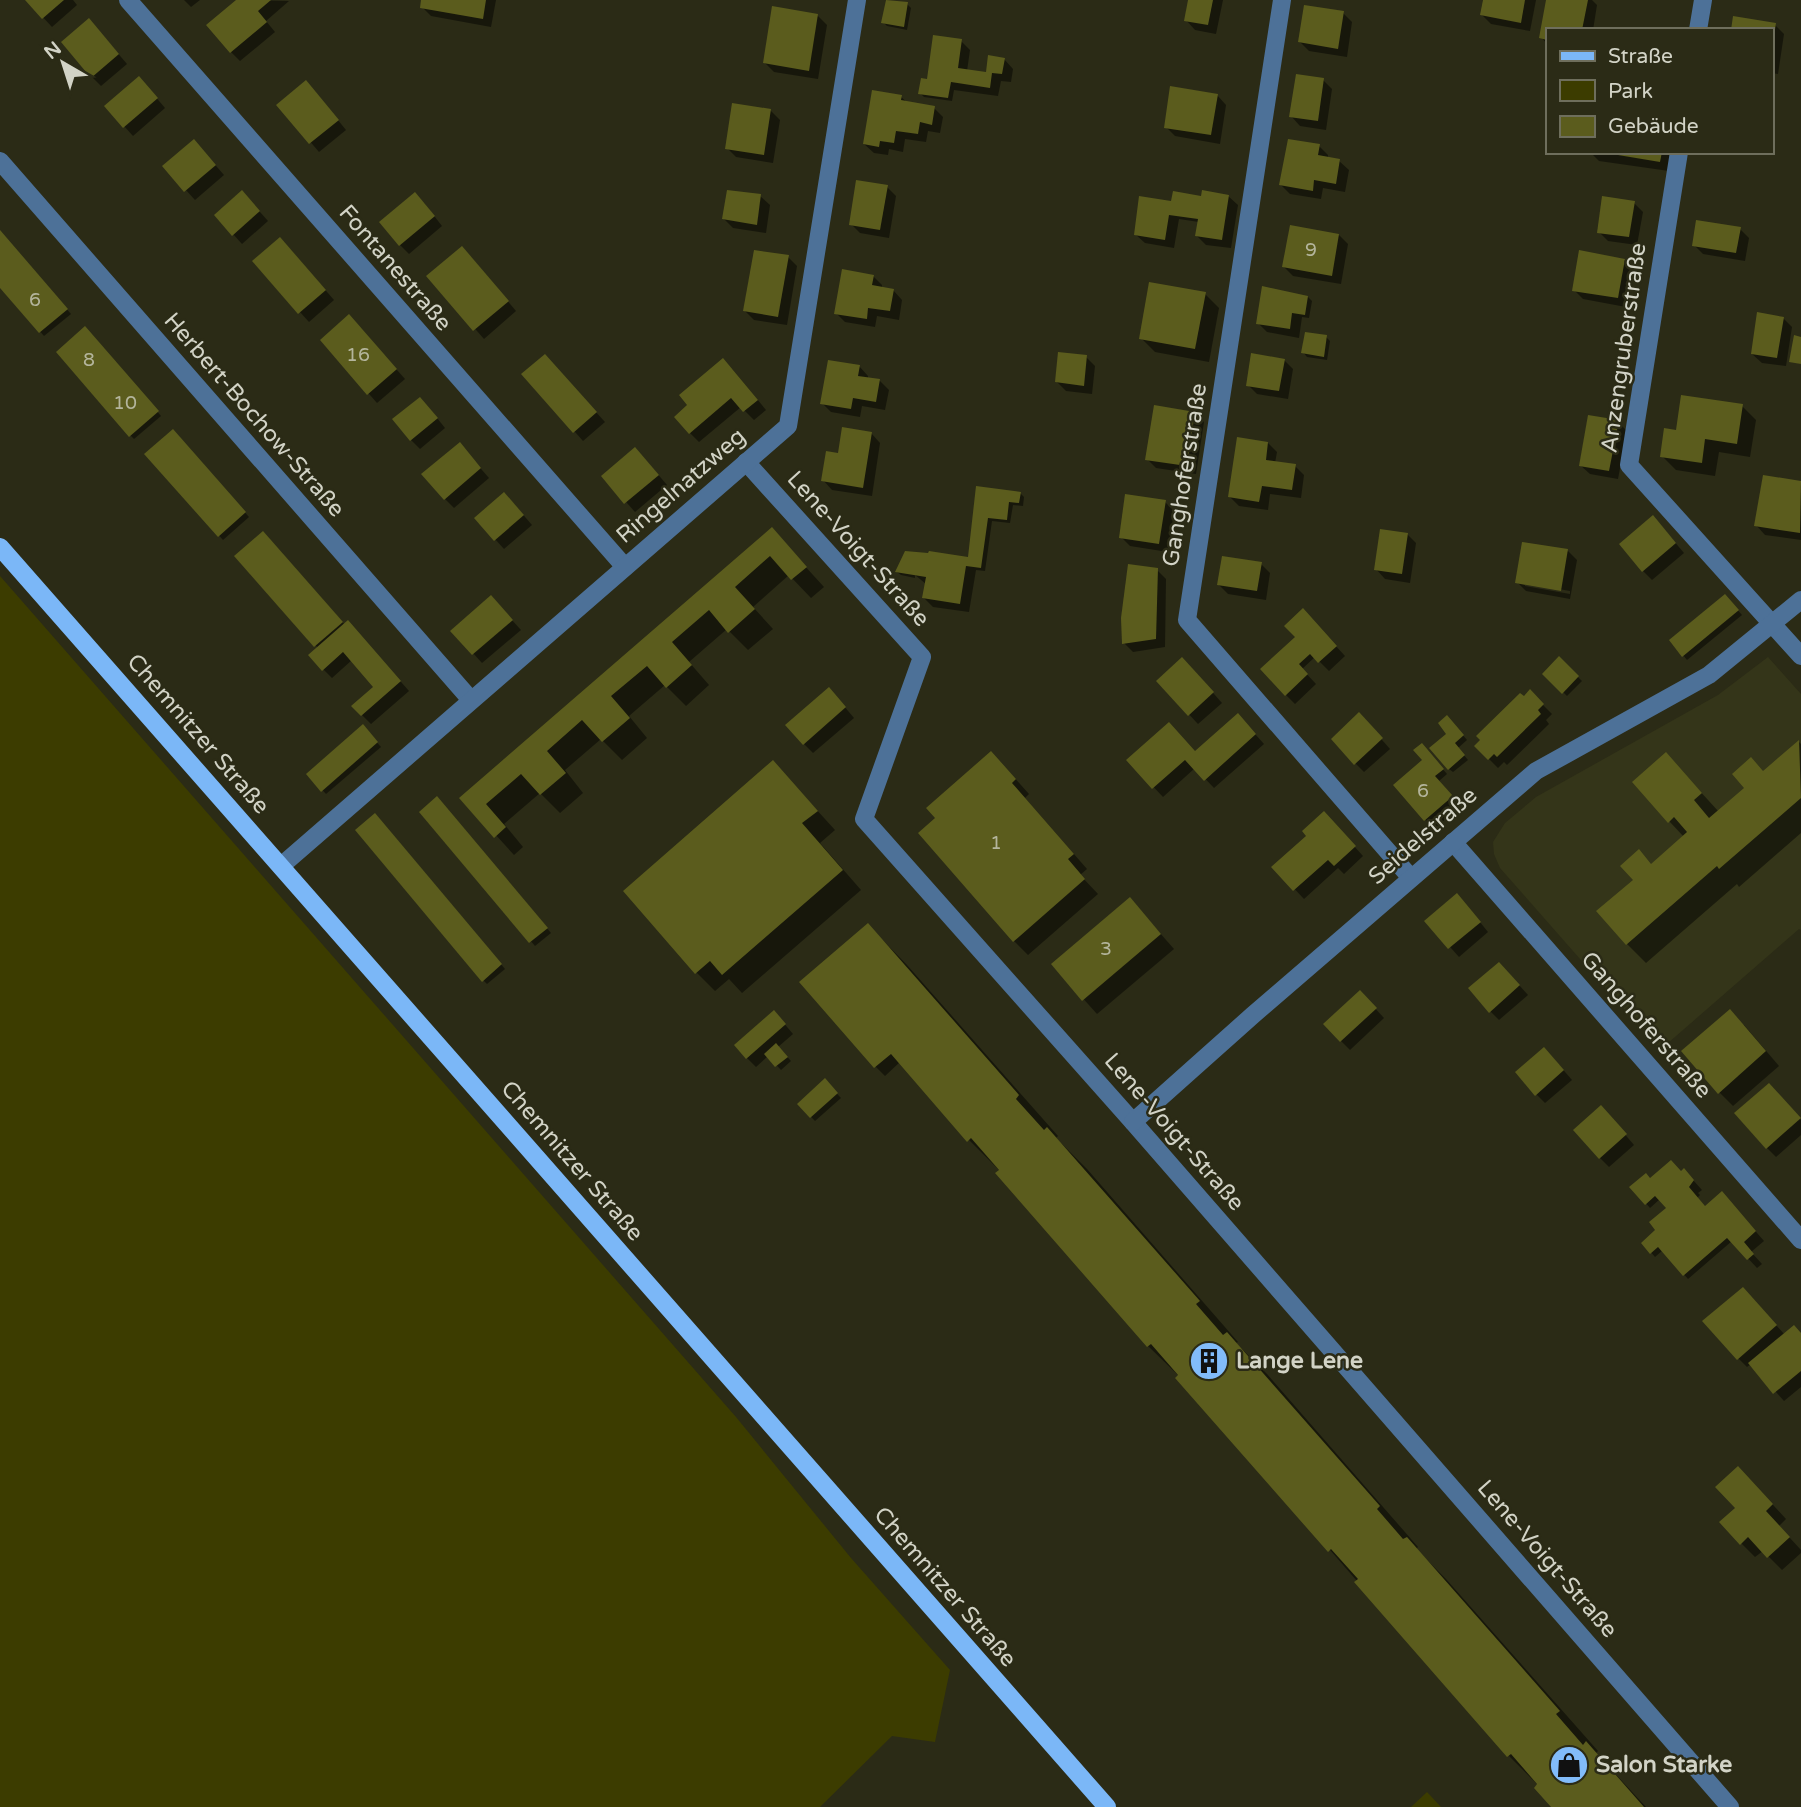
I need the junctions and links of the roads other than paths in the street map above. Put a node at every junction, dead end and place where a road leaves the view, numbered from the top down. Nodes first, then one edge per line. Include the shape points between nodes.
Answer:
1 (128, 0) edge
2 (857, 0) edge
3 (1282, 0) edge
4 (1703, 0) edge
5 (1698, 28) edge
6 (1678, 154) edge
7 (0, 161) edge
8 (746, 462) junction
9 (0, 547) edge
10 (625, 567) junction
11 (1801, 600) edge
12 (1773, 623) junction
13 (1801, 656) edge
14 (471, 700) junction
15 (1453, 842) junction
16 (281, 866) junction
17 (1411, 878) junction
18 (1133, 1122) junction
19 (1801, 1240) edge
20 (1107, 1807) edge
21 (1730, 1807) edge

1 - 10 street, Fontanestraße
2 - 8 street, Ringelnatzweg via 788,426
3 - 17 street, Ganghoferstraße via 1187,620
4 - 5 street
6 - 12 street, Anzengruberstraße via 1629,465
7 - 14 street, Herbert-Bochow-Straße
8 - 10 street, Ringelnatzweg
8 - 18 street, Lene-Voigt-Straße via 922,657 864,819
9 - 16 main road, Chemnitzer Straße
10 - 14 street, Ringelnatzweg
11 - 12 street, Seidelstraße
12 - 13 street
12 - 15 street, Seidelstraße via 1709,675 1536,772
14 - 16 street, Ringelnatzweg
15 - 17 street, Seidelstraße
15 - 19 street, Ganghoferstraße
16 - 20 main road, Chemnitzer Straße
17 - 18 street, Seidelstraße
18 - 21 street, Lene-Voigt-Straße

